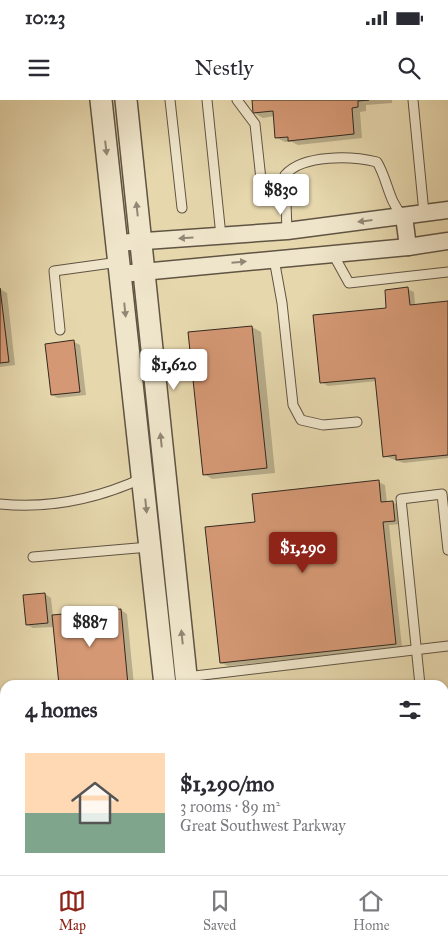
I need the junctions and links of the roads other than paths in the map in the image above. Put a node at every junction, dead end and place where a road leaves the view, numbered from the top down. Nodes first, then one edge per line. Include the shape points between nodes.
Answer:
1 (101, 100) edge
2 (126, 100) edge
3 (170, 100) edge
4 (207, 100) edge
5 (237, 100) edge
6 (412, 100) edge
7 (262, 198) dead end
8 (182, 208) dead end
9 (448, 210) edge
10 (424, 213) junction
11 (404, 216) junction
12 (287, 232) junction
13 (222, 236) junction
14 (140, 240) junction
15 (448, 241) edge
16 (408, 247) junction
17 (333, 254) junction
18 (274, 259) junction
19 (119, 260) junction
20 (143, 271) junction
21 (448, 272) edge
22 (60, 330) dead end
23 (357, 422) dead end
24 (143, 478) junction
25 (0, 504) edge
26 (150, 547) junction
27 (448, 550) edge
28 (34, 557) dead end
29 (448, 646) edge
30 (416, 650) junction
31 (164, 680) edge
32 (186, 680) edge
33 (193, 680) edge
34 (419, 680) edge

1 -> 19 street
14 -> 2 street
3 - 8 lane
4 - 13 lane
5 - 7 lane via 255,124
6 - 10 lane
9 - 10 street
10 - 11 street
11 -> 12 street
11 - 12 lane via 393,205 378,162 358,158 311,161 292,167 285,175
11 - 16 street
12 - 13 street
13 -> 14 street
14 - 19 street
14 - 20 street
15 - 16 street
16 - 17 street
17 - 18 street
17 - 21 lane via 349,283
20 -> 18 street
18 - 23 lane via 293,405 302,420 323,425
19 - 20 street
19 - 22 lane via 54,271
19 -> 24 street
32 -> 20 street
24 - 25 lane via 87,499 25,506
24 -> 26 street
26 - 28 lane
26 - 31 street
27 - 30 lane via 442,494 401,499
29 - 30 lane
30 - 33 lane
30 - 34 lane

